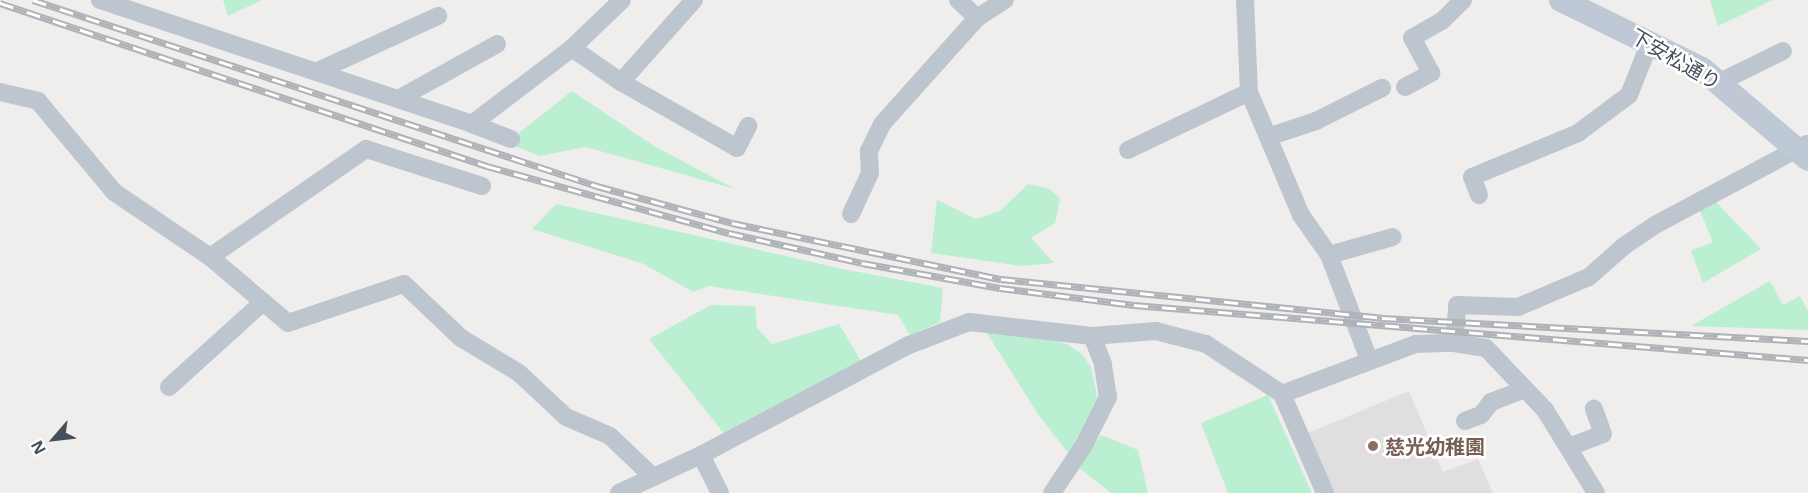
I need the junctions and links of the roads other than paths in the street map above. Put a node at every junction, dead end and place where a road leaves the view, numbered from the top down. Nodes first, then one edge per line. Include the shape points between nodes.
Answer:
1 (100, 0) edge
2 (622, 0) edge
3 (694, 0) edge
4 (958, 0) edge
5 (1005, 0) edge
6 (1245, 0) edge
7 (1463, 0) edge
8 (1561, 0) edge
9 (438, 16) dead end
10 (977, 18) junction
11 (1650, 42) junction
12 (496, 44) dead end
13 (572, 48) junction
14 (1783, 51) dead end
15 (320, 70) junction
16 (621, 82) junction
17 (1720, 82) junction
18 (1406, 87) dead end
19 (1382, 88) dead end
20 (0, 92) edge
21 (1249, 92) junction
22 (400, 98) junction
23 (472, 124) junction
24 (748, 126) dead end
25 (1268, 137) junction
26 (511, 139) dead end
27 (1128, 150) dead end
28 (1804, 151) edge
29 (482, 186) dead end
30 (1479, 195) dead end
31 (851, 214) dead end
32 (1393, 237) dead end
33 (1329, 255) junction
34 (210, 257) junction
35 (263, 303) junction
36 (1092, 336) junction
37 (1455, 344) junction
38 (1369, 360) junction
39 (169, 387) dead end
40 (1525, 388) junction
41 (1282, 394) junction
42 (1594, 410) dead end
43 (1465, 421) dead end
44 (1569, 447) junction
45 (701, 455) junction
46 (653, 477) junction
47 (619, 493) edge
48 (720, 493) edge
49 (1052, 493) edge
50 (1325, 493) edge
51 (1596, 493) edge

1 - 15 street
2 - 13 street
3 - 16 street
4 - 10 street
5 - 10 street
6 - 21 street
7 - 18 street via 1442,21 1412,38 1431,73
8 - 11 street, 下安松通り
9 - 15 street
10 - 31 street via 882,124 869,151 870,173
11 - 17 street, 下安松通り
11 - 30 street via 1629,95 1578,133 1472,177
12 - 22 street
13 - 16 street
13 - 23 street
14 - 17 street
15 - 22 street
16 - 24 street via 737,148
17 - 28 street, 下安松通り
19 - 25 street via 1316,121
20 - 34 street via 38,101 114,192
21 - 25 street
21 - 27 street
22 - 23 street
23 - 26 street
25 - 33 street via 1301,215
28 - 37 street via 1655,225 1589,277 1518,307 1457,305
29 - 34 street via 366,149
32 - 33 street
33 - 38 street
34 - 35 street
35 - 39 street
35 - 46 street via 288,323 404,284 462,338 519,373 566,417 610,436
36 - 41 street via 1155,331 1206,344
36 - 45 street via 969,322 909,345
36 - 49 street via 1103,364 1108,397 1084,445
37 - 38 street via 1416,344
37 - 40 street via 1486,348
38 - 41 street
40 - 43 street via 1491,402 1481,415
40 - 44 street
41 - 50 street
42 - 44 street via 1603,434
44 - 51 street
45 - 46 street
45 - 48 street
46 - 47 street

